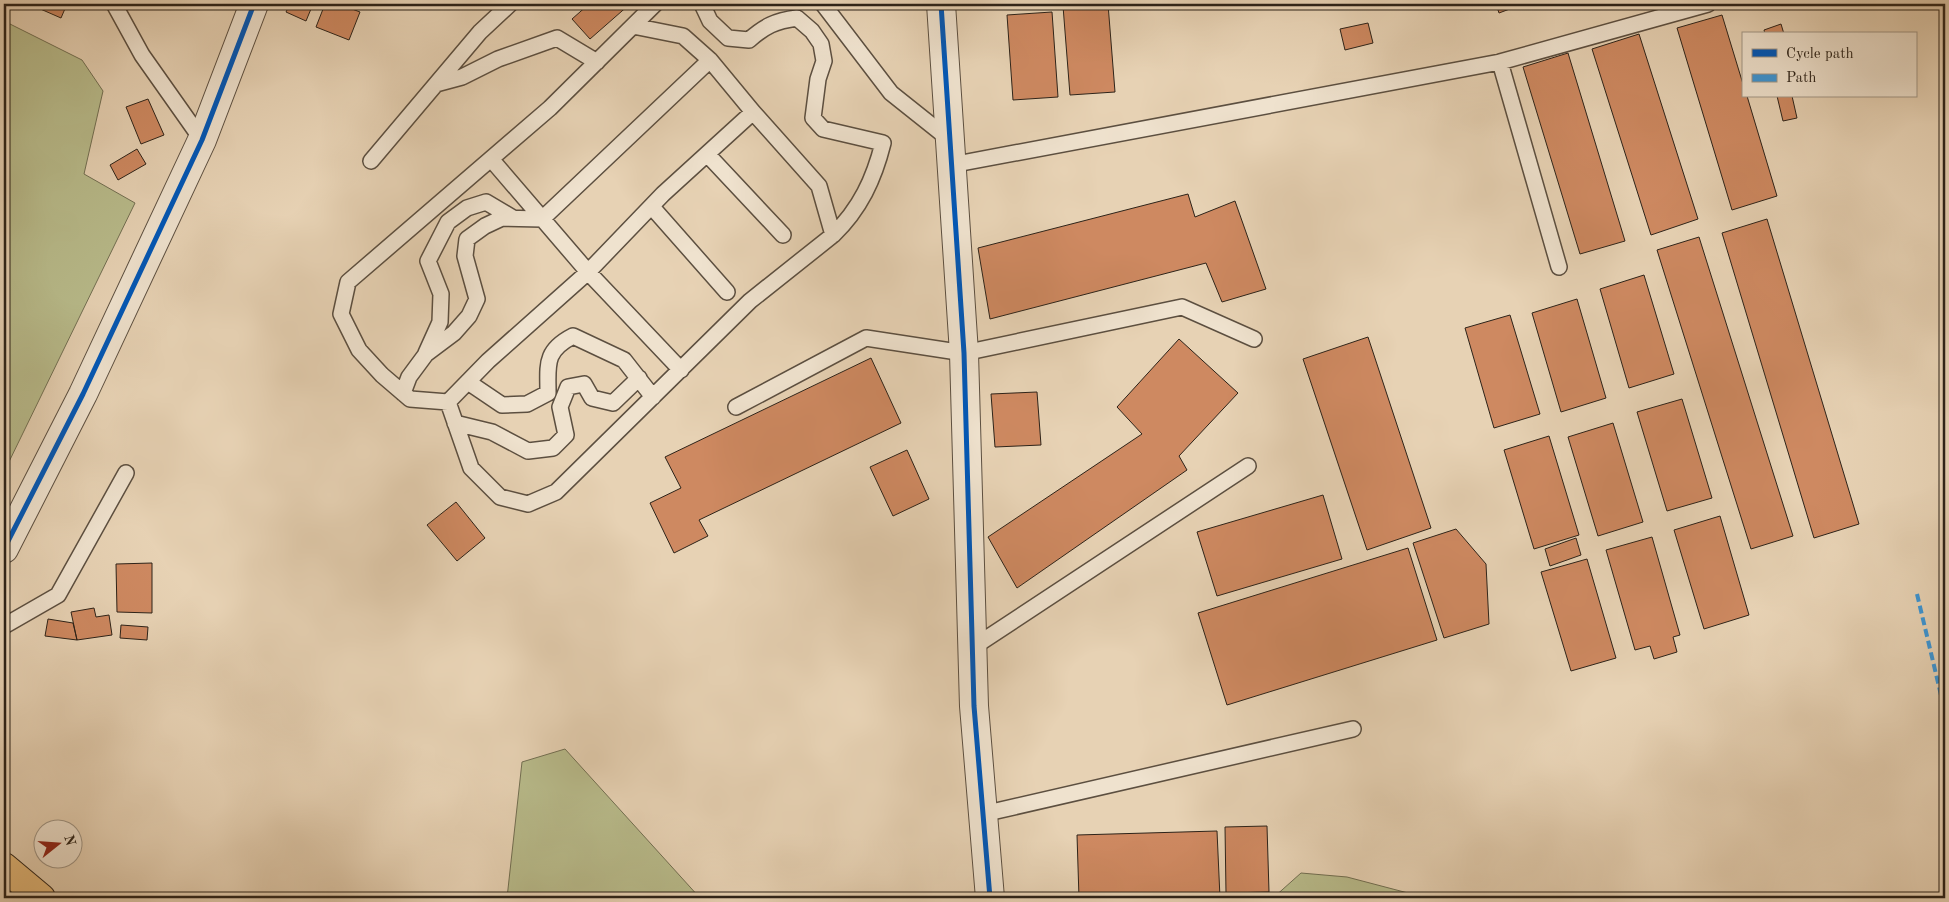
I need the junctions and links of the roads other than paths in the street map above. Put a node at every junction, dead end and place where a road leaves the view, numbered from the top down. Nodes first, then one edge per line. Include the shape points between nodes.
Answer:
1 (114, 4) edge
2 (254, 4) edge
3 (510, 4) edge
4 (655, 4) edge
5 (702, 4) edge
6 (823, 4) edge
7 (941, 4) edge
8 (1708, 4) edge
9 (633, 26) junction
10 (710, 60) junction
11 (597, 62) junction
12 (1500, 62) junction
13 (436, 84) junction
14 (753, 112) junction
15 (202, 140) junction
16 (951, 152) junction
17 (707, 154) junction
18 (491, 159) junction
19 (371, 161) dead end
20 (652, 207) junction
21 (513, 218) junction
22 (542, 219) junction
23 (784, 235) dead end
24 (833, 235) junction
25 (1559, 267) dead end
26 (588, 272) junction
27 (727, 292) dead end
28 (1254, 339) dead end
29 (964, 353) junction
30 (426, 354) junction
31 (680, 370) junction
32 (639, 378) junction
33 (468, 382) junction
34 (403, 393) junction
35 (653, 397) junction
36 (448, 402) junction
37 (736, 407) dead end
38 (455, 423) junction
39 (1248, 466) dead end
40 (126, 473) dead end
41 (4, 549) edge
42 (4, 626) edge
43 (972, 648) junction
44 (1353, 729) dead end
45 (983, 814) junction
46 (4, 867) edge
47 (41, 898) edge
48 (990, 898) edge

1 - 15 lane via 142,55
2 - 15 street
3 - 13 lane via 480,32
4 - 9 lane
5 - 24 lane via 710,22 728,38 749,40 780,20 797,18 821,44 824,61 813,118 823,129 884,143 864,197
6 - 16 lane via 891,93
7 - 16 street
8 - 12 lane
9 - 10 lane via 683,36
9 - 11 lane
10 - 14 lane
10 - 22 lane
11 - 13 lane via 557,38 498,59 462,77
11 - 18 lane
12 - 16 lane
12 - 25 lane
13 - 19 lane
14 - 17 lane
14 - 24 lane via 819,186
15 - 41 street via 83,394
16 - 29 street
17 - 20 lane
17 - 23 lane
18 - 22 lane
18 - 34 lane via 348,282 341,314 355,343 382,375
20 - 26 lane
20 - 27 lane
21 - 22 lane
21 - 30 lane via 502,218 467,239 465,256 477,299 454,333
21 - 30 lane via 486,202 467,208 448,222 428,261 441,294 440,322
22 - 26 lane
24 - 31 lane via 750,301
26 - 31 lane
26 - 33 lane
28 - 29 lane via 1182,307
29 - 37 lane via 866,338
29 - 43 street
30 - 34 lane via 409,377
31 - 35 lane
32 - 33 lane via 624,360 573,336 560,342 548,360 548,393 527,404 502,405
32 - 35 lane
32 - 38 lane via 613,403 592,398 584,384 568,387 560,408 566,435 553,448 528,451 492,432
33 - 36 lane
34 - 36 lane via 410,399
35 - 38 lane via 556,492 528,504 500,497 471,468
36 - 38 lane
39 - 43 lane
40 - 42 lane via 58,595
43 - 45 street
44 - 45 lane
45 - 48 street
46 - 47 main road

